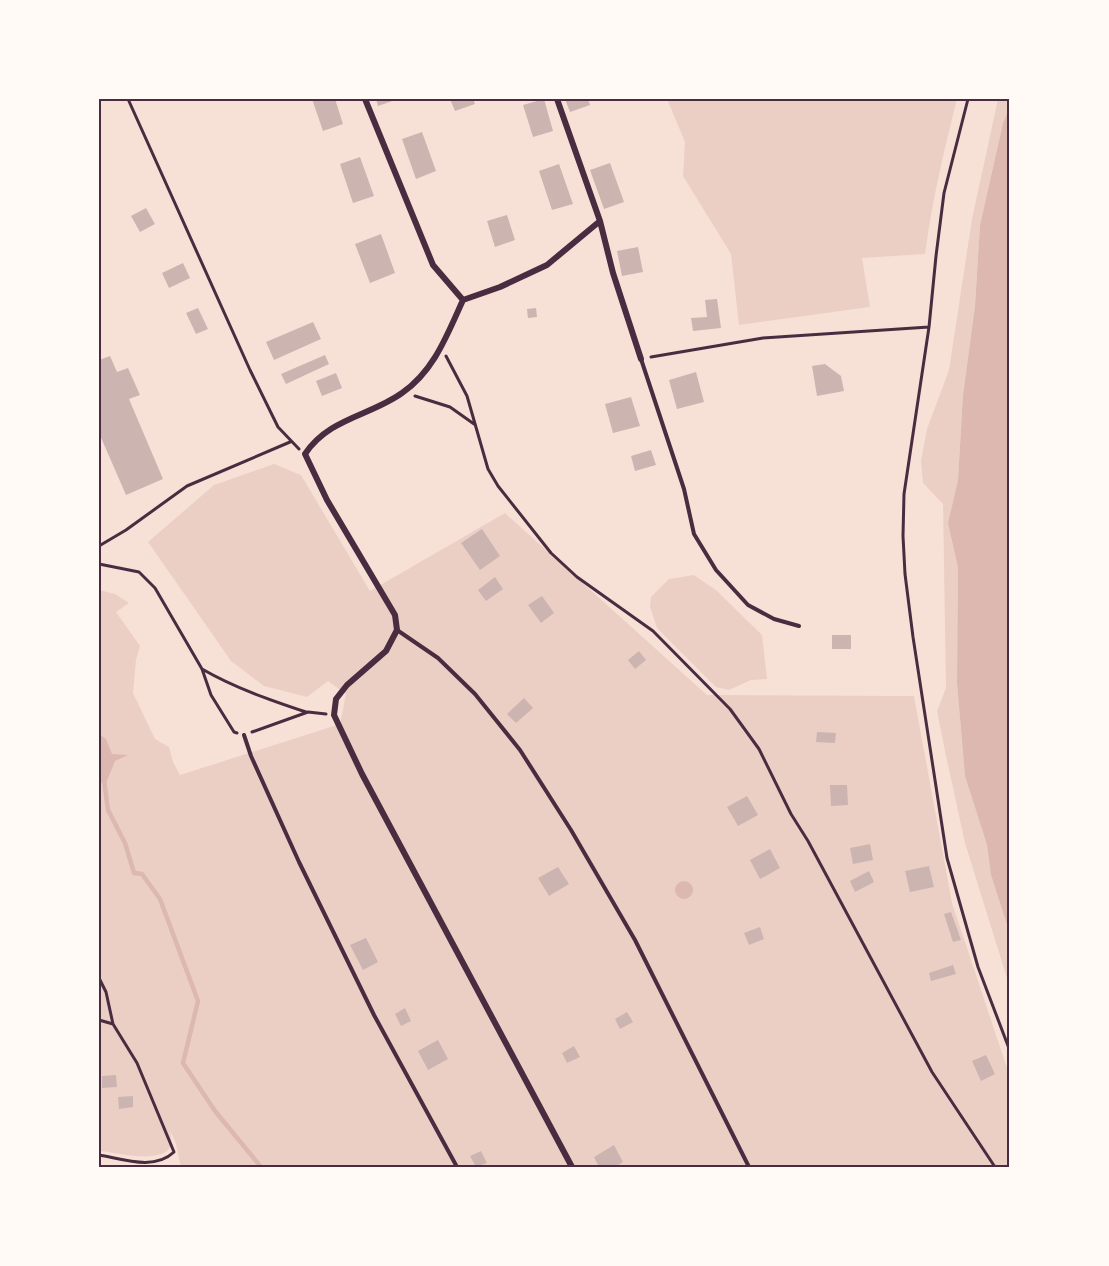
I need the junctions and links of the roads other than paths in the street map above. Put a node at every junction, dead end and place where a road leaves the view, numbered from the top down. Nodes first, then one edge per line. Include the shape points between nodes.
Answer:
1 (365, 99) edge
2 (557, 99) edge
3 (600, 221) junction
4 (463, 300) junction
5 (640, 359) joint
6 (799, 626) dead end
7 (397, 630) junction
8 (244, 735) road end
9 (457, 1167) edge
10 (572, 1167) edge
11 (749, 1167) edge

1 - 4 street via 433,265
2 - 3 street
3 - 4 street via 547,266
3 - 5 street
4 - 7 street via 428,369 402,393 314,440 305,454 327,500 395,615
5 - 6 lane via 684,489 694,534 716,570 748,604 774,619
7 - 10 street via 386,651 346,684 336,699 334,715
7 - 11 lane via 438,658 475,694 520,750 635,939
8 - 9 lane via 299,862 364,995

